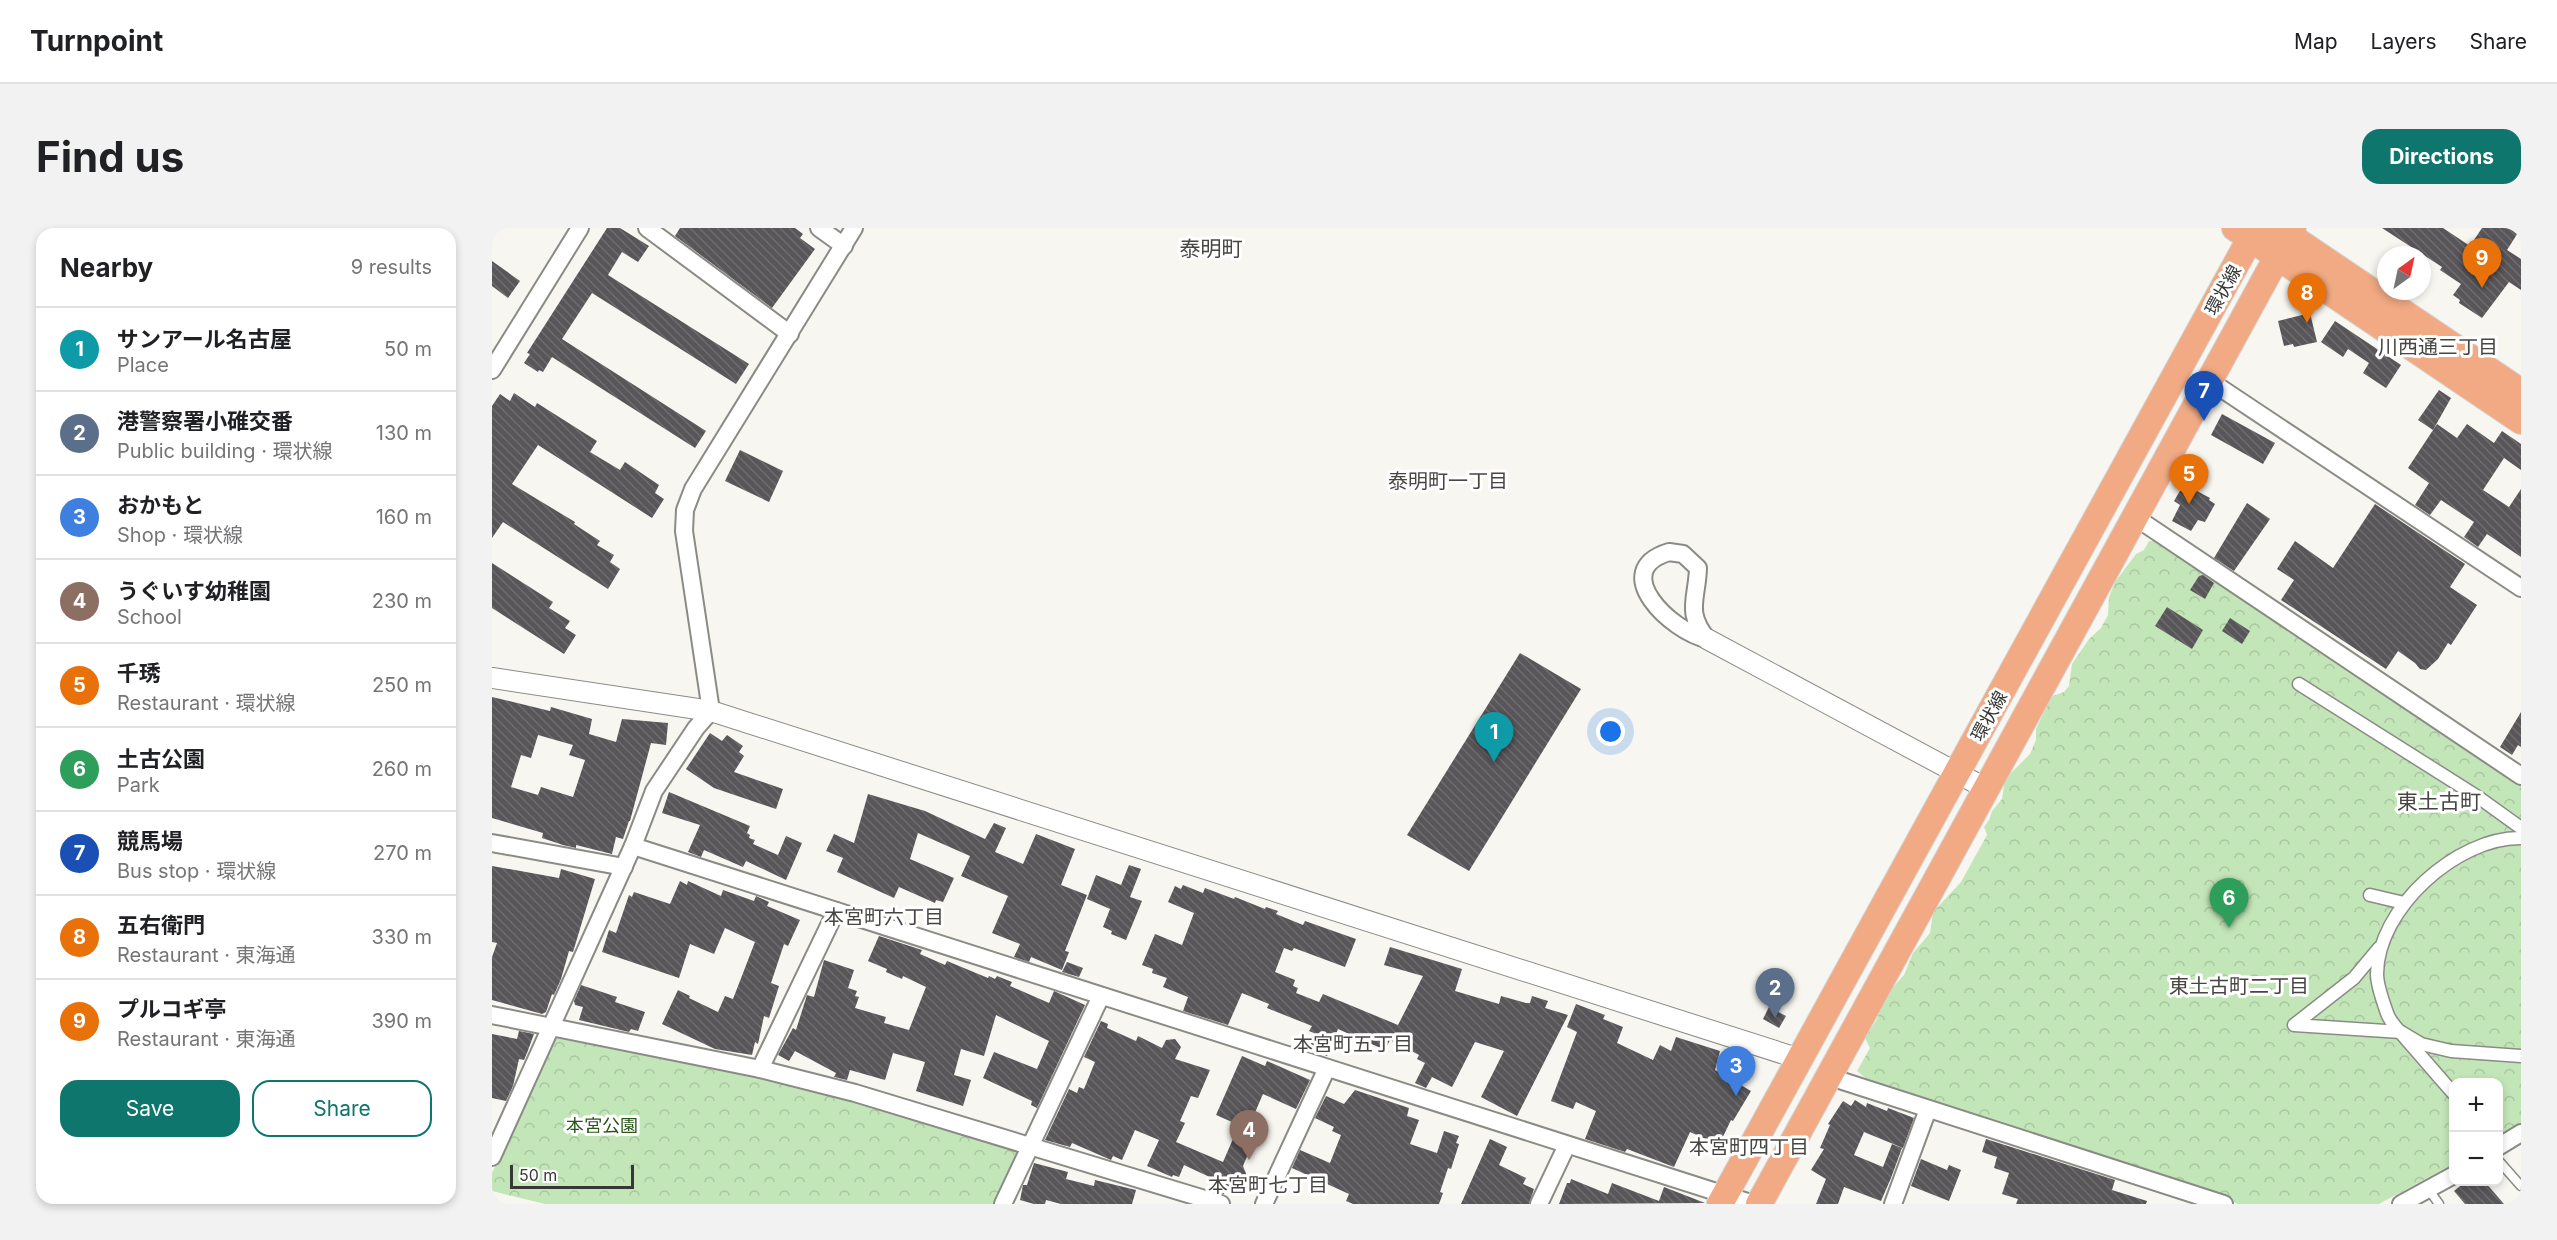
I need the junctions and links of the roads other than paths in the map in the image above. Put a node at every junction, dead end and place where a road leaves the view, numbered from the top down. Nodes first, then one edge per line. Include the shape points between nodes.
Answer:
1 (580, 228) edge
2 (646, 228) edge
3 (819, 228) edge
4 (854, 228) edge
5 (2248, 232) edge
6 (2285, 237) edge
7 (844, 246) junction
8 (790, 334) junction
9 (497, 351) edge
10 (492, 370) edge
11 (2210, 381) junction
12 (2521, 392) edge
13 (2521, 421) edge
14 (2135, 517) junction
15 (2521, 588) edge
16 (1707, 639) junction
17 (492, 678) edge
18 (2299, 684) dead end
19 (711, 711) junction
20 (1958, 772) junction
21 (2521, 776) edge
22 (1987, 789) junction
23 (2521, 828) edge
24 (2521, 838) edge
25 (492, 843) edge
26 (633, 846) junction
27 (624, 867) junction
28 (2370, 895) dead end
29 (2404, 903) junction
30 (836, 911) junction
31 (2382, 945) junction
32 (1101, 996) junction
33 (492, 1014) edge
34 (551, 1027) junction
35 (2401, 1032) junction
36 (2521, 1056) edge
37 (1800, 1059) junction
38 (1327, 1068) junction
39 (760, 1069) junction
40 (1830, 1077) junction
41 (2449, 1088) edge
42 (1928, 1109) junction
43 (2521, 1133) edge
44 (1567, 1144) junction
45 (2503, 1144) edge
46 (1028, 1146) junction
47 (492, 1157) edge
48 (2503, 1165) edge
49 (2449, 1177) edge
50 (2521, 1186) edge
51 (2429, 1190) junction
52 (1723, 1200) edge
53 (1003, 1204) edge
54 (1221, 1204) edge
55 (1263, 1204) edge
56 (1539, 1204) edge
57 (1754, 1204) edge
58 (1759, 1204) edge
59 (1893, 1204) edge
60 (2224, 1204) edge
61 (2401, 1204) edge
62 (2439, 1204) edge

1 - 9 street
2 - 8 street
3 - 7 street
4 - 7 street
5 - 6 main road
5 - 20 main road, 環状線
6 - 11 main road, 環状線
6 - 12 main road
6 - 13 main road
7 - 8 street
8 - 19 street via 693,489 685,510 684,531
9 - 10 street
11 - 14 main road, 環状線
11 - 15 street
14 - 21 street
14 - 22 main road, 環状線
16 - 16 street via 1695,637 1646,595 1642,580 1645,568 1657,555 1683,554 1698,568 1695,624
16 - 20 street
17 - 19 street
18 - 23 street
19 - 26 street via 654,791
19 - 37 street
20 - 22 street
20 - 37 main road, 環状線
22 - 40 main road, 環状線
24 - 29 street via 2482,845 2457,857
25 - 27 street
26 - 27 street
26 - 30 street
27 - 34 street
28 - 29 street
29 - 31 street via 2387,927
30 - 32 street
30 - 39 street
31 - 35 street via 2377,975 2388,1017
31 - 35 street via 2354,978 2294,1025
32 - 38 street
32 - 46 street
33 - 34 street
34 - 39 street
34 - 47 street
35 - 36 street via 2421,1044 2441,1049
35 - 41 street
37 - 52 main road, 環状線
38 - 44 street
38 - 55 street
39 - 46 street via 855,1093
40 - 42 street
40 - 58 main road, 環状線
42 - 59 street
42 - 60 street
43 - 45 street
44 - 52 street
44 - 56 street
46 - 53 street
46 - 54 street
48 - 50 lane
49 - 51 street
51 - 61 street
51 - 62 lane
52 - 57 street

